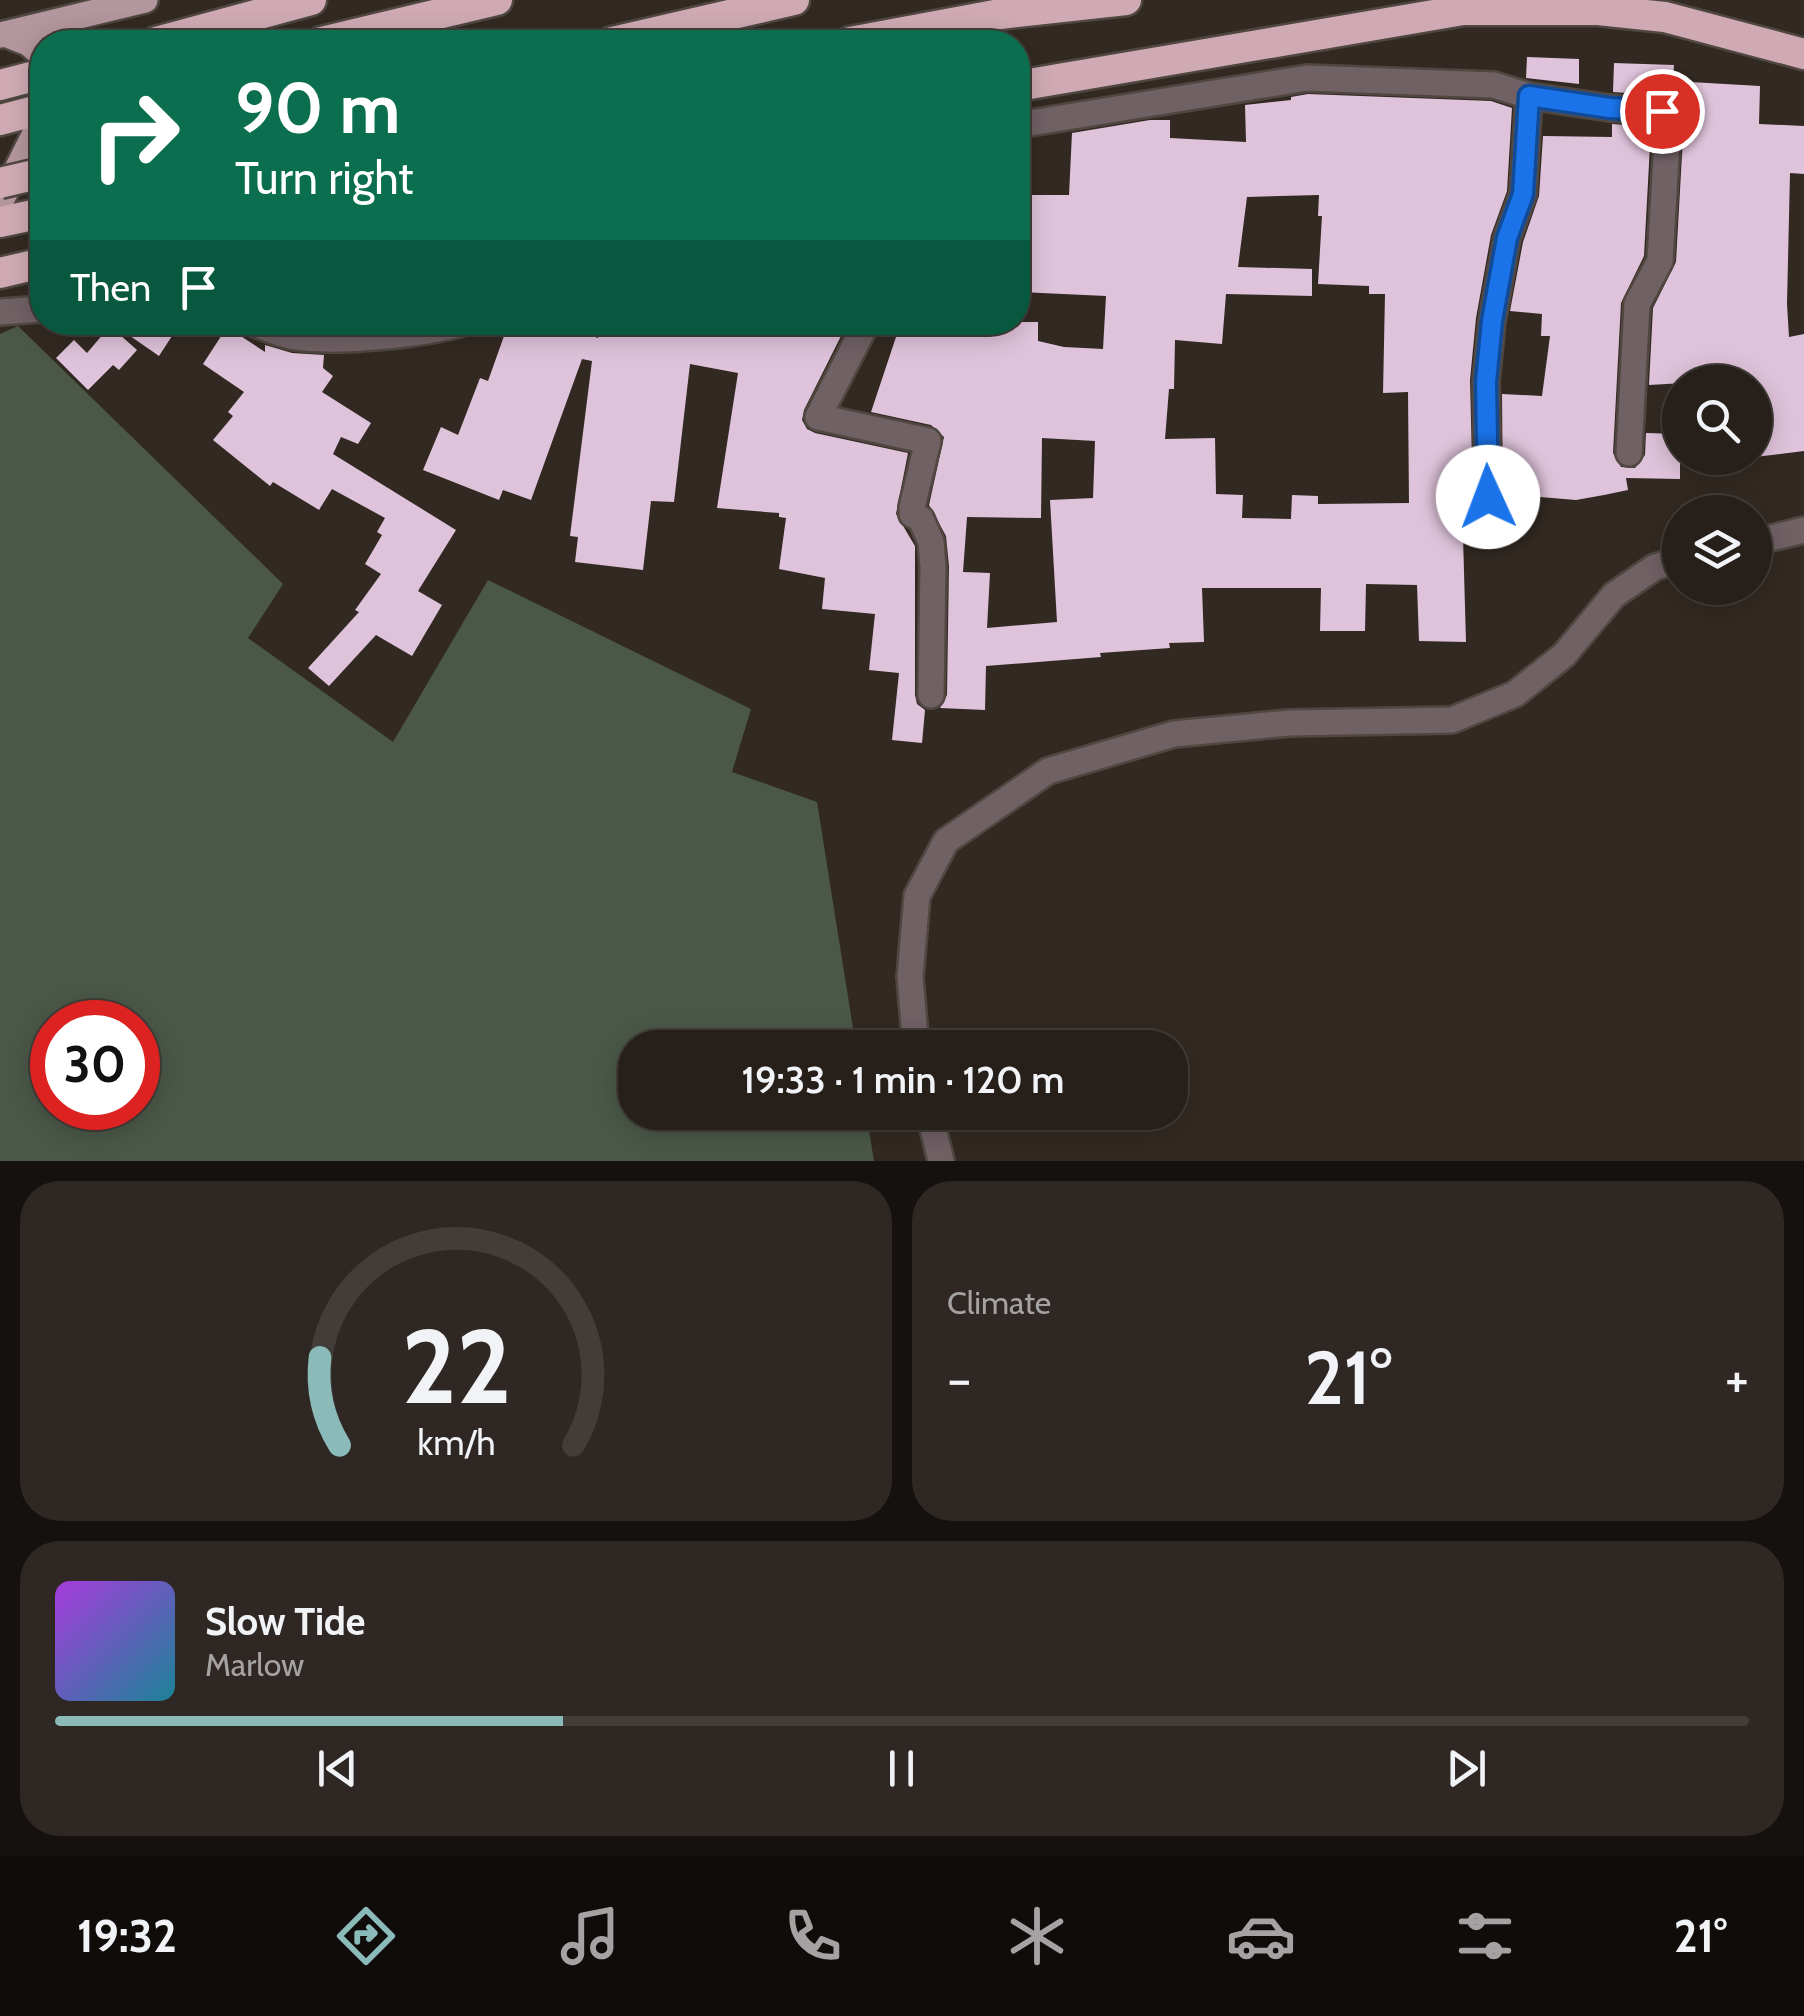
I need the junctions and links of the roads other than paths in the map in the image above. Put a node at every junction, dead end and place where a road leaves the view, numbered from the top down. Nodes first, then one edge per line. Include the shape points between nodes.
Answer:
1 (145, 0) edge
2 (312, 0) edge
3 (497, 0) edge
4 (794, 0) edge
5 (1126, 0) edge
6 (99, 7) edge
7 (87, 30) edge
8 (201, 30) edge
9 (371, 30) edge
10 (664, 30) edge
11 (917, 30) edge
12 (3, 35) edge
13 (30, 45) edge
14 (1804, 54) edge
15 (30, 77) edge
16 (1030, 84) edge
17 (0, 85) edge
18 (1529, 96) junction
19 (30, 113) edge
20 (0, 120) edge
21 (1030, 122) edge
22 (30, 142) edge
23 (30, 176) edge
24 (0, 183) edge
25 (0, 203) edge
26 (30, 216) edge
27 (0, 222) edge
28 (30, 266) edge
29 (0, 273) edge
30 (30, 310) edge
31 (0, 312) edge
32 (287, 335) edge
33 (364, 335) edge
34 (860, 335) edge
35 (1629, 454) dead end
36 (1488, 497) dead end
37 (1804, 530) edge
38 (1772, 538) edge
39 (1662, 565) edge
40 (931, 694) dead end
41 (914, 1030) edge
42 (934, 1130) edge
43 (941, 1161) edge

1 - 6 main road
2 - 8 highway
3 - 9 highway
4 - 10 highway
5 - 11 highway
6 - 7 main road
6 - 12 main road
12 - 13 main road
14 - 16 highway via 1665,17 1462,10
15 - 17 highway
18 - 21 street via 1494,84 1307,78
18 - 35 street via 1667,114 1660,261 1637,304
18 - 36 street via 1523,194 1507,238 1492,321
19 - 20 highway
22 - 25 main road
23 - 24 highway, bridge
26 - 27 highway
28 - 29 highway
30 - 31 street
32 - 33 street
34 - 40 street via 818,417 928,441 912,514 931,542
37 - 38 street
39 - 41 street via 1614,595 1564,655 1514,694 1452,720 1289,723 1174,734 1048,771 946,841 917,896 910,977
42 - 43 street

